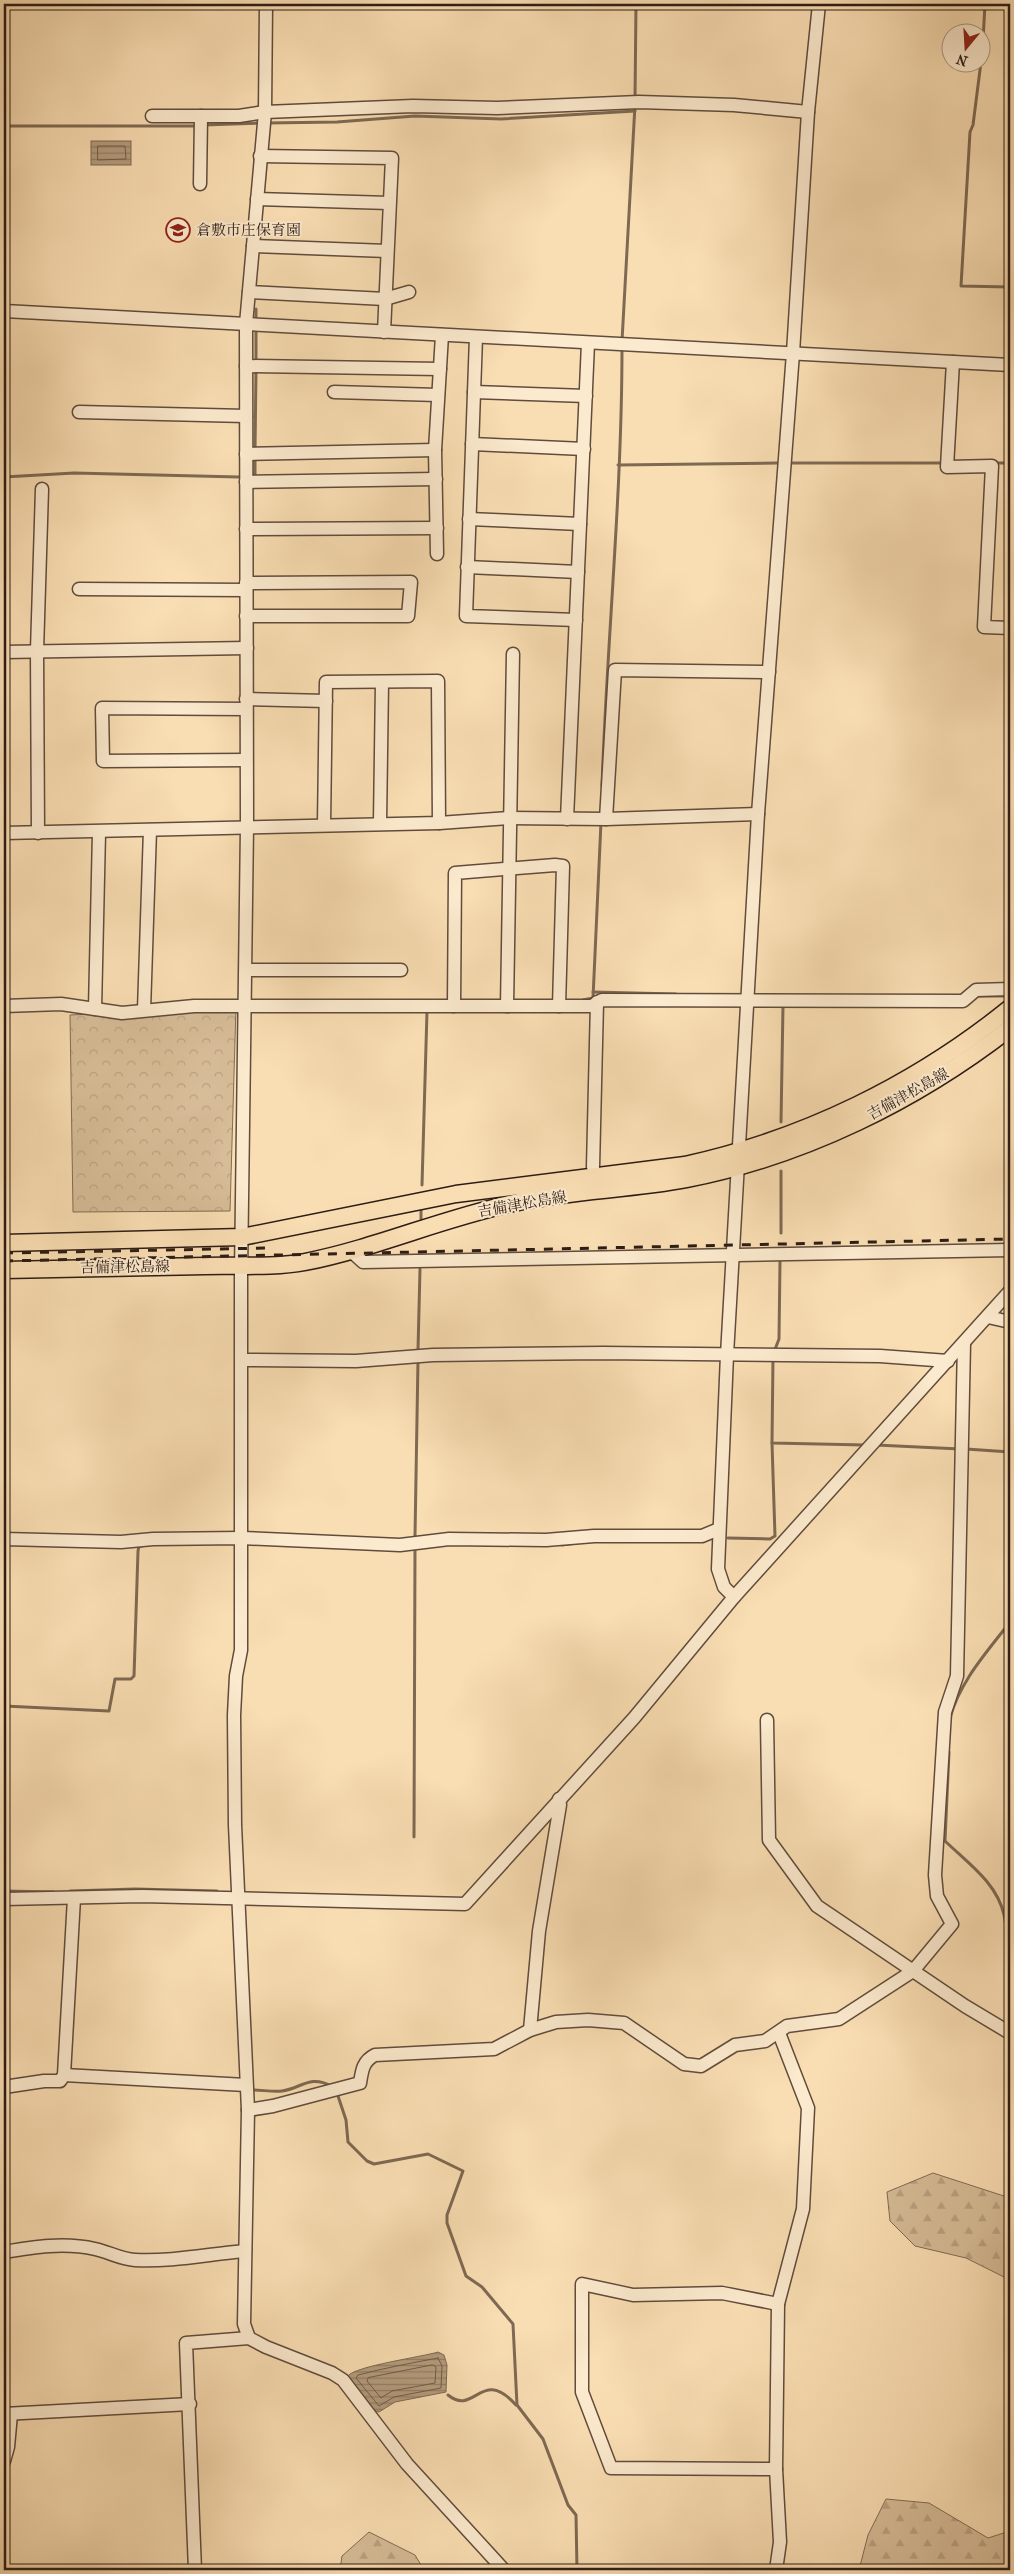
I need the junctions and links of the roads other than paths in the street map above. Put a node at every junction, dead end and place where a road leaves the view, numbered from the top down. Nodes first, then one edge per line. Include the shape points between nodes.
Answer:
1 (266, 4) edge
2 (819, 4) edge
3 (808, 112) junction
4 (152, 116) dead end
5 (201, 118) junction
6 (264, 121) junction
7 (260, 156) junction
8 (200, 184) dead end
9 (257, 199) junction
10 (390, 203) junction
11 (253, 246) junction
12 (387, 251) junction
13 (249, 292) junction
14 (409, 292) dead end
15 (385, 299) junction
16 (4, 311) edge
17 (252, 324) junction
18 (384, 332) junction
19 (442, 335) junction
20 (476, 337) junction
21 (588, 343) junction
22 (793, 353) junction
23 (953, 362) junction
24 (1010, 365) edge
25 (252, 366) junction
26 (440, 370) junction
27 (334, 392) dead end
28 (474, 392) junction
29 (438, 395) junction
30 (586, 396) junction
31 (79, 412) dead end
32 (246, 416) junction
33 (472, 444) junction
34 (435, 450) junction
35 (584, 450) junction
36 (252, 454) junction
37 (436, 479) junction
38 (246, 482) junction
39 (42, 489) dead end
40 (469, 519) junction
41 (580, 524) junction
42 (436, 528) junction
43 (246, 529) junction
44 (437, 554) dead end
45 (467, 567) junction
46 (578, 572) junction
47 (246, 587) junction
48 (79, 589) dead end
49 (246, 616) junction
50 (576, 620) junction
51 (1010, 628) edge
52 (247, 648) junction
53 (37, 651) junction
54 (4, 652) edge
55 (513, 654) dead end
56 (769, 672) junction
57 (382, 682) junction
58 (326, 701) junction
59 (246, 704) junction
60 (246, 760) junction
61 (758, 814) junction
62 (509, 818) junction
63 (567, 819) junction
64 (601, 819) junction
65 (380, 823) junction
66 (439, 823) junction
67 (324, 824) junction
68 (247, 826) junction
69 (150, 830) junction
70 (99, 832) junction
71 (4, 833) edge
72 (38, 833) junction
73 (509, 869) junction
74 (246, 970) junction
75 (401, 970) dead end
76 (1010, 989) edge
77 (748, 997) junction
78 (560, 1002) junction
79 (597, 1002) junction
80 (454, 1003) junction
81 (507, 1003) junction
82 (246, 1004) junction
83 (95, 1005) junction
84 (4, 1006) edge
85 (145, 1007) junction
86 (1010, 1008) edge
87 (1010, 1028) edge
88 (740, 1158) junction
89 (593, 1167) dead end
90 (242, 1237) junction
91 (4, 1243) edge
92 (1010, 1250) edge
93 (352, 1252) junction
94 (734, 1255) junction
95 (241, 1265) junction
96 (4, 1270) edge
97 (1010, 1291) edge
98 (988, 1317) junction
99 (1010, 1322) edge
100 (964, 1343) junction
101 (728, 1355) junction
102 (242, 1360) junction
103 (948, 1361) junction
104 (719, 1529) junction
105 (242, 1538) junction
106 (4, 1539) edge
107 (734, 1597) junction
108 (767, 1720) dead end
109 (559, 1798) junction
110 (74, 1898) junction
111 (4, 1899) edge
112 (239, 1899) junction
113 (913, 1971) junction
114 (530, 2030) junction
115 (779, 2033) junction
116 (1010, 2033) edge
117 (64, 2075) junction
118 (246, 2085) junction
119 (4, 2087) edge
120 (248, 2110) junction
121 (245, 2251) junction
122 (4, 2252) edge
123 (778, 2304) junction
124 (249, 2338) junction
125 (190, 2404) junction
126 (7, 2414) edge
127 (4, 2461) edge
128 (776, 2469) junction
129 (195, 2570) edge
130 (504, 2570) edge
131 (776, 2570) edge

1 - 6 street
2 - 3 street
3 - 6 street via 734,105 635,102 497,108 413,106
3 - 22 street
4 - 5 street
5 - 6 street via 239,116
5 - 8 street
6 - 7 street
7 - 9 street
7 - 10 street via 392,158
9 - 10 street
9 - 11 street
10 - 12 street
11 - 12 street
11 - 13 street
12 - 15 street
13 - 15 street
13 - 17 street
14 - 15 street
15 - 18 street
16 - 17 street
17 - 18 street
17 - 25 street
18 - 19 street
19 - 20 street
19 - 26 street
20 - 21 street
20 - 28 street
21 - 22 street
21 - 30 street
22 - 23 street
22 - 56 street
23 - 24 street
23 - 51 street via 947,467 992,466 984,627
25 - 26 street
25 - 32 street
26 - 29 street
27 - 29 street
28 - 30 street
28 - 33 street
29 - 34 street
30 - 35 street
31 - 32 street
32 - 36 street
33 - 35 street
33 - 40 street
34 - 36 street
34 - 37 street
35 - 41 street
36 - 38 street
37 - 38 street
37 - 42 street
38 - 43 street
39 - 53 street
40 - 41 street
40 - 45 street
41 - 46 street
42 - 43 street
42 - 44 street
43 - 47 street
45 - 46 street
45 - 50 street via 466,616
46 - 50 street
47 - 48 street
47 - 49 street
47 - 49 street via 411,582 408,616
49 - 52 street
50 - 63 street
52 - 53 street
52 - 59 street
53 - 54 street
53 - 72 street
55 - 62 street
56 - 61 street
56 - 64 street via 615,670
57 - 58 street via 326,682
57 - 65 street
57 - 66 street via 438,681
58 - 59 street
58 - 67 street
59 - 60 street
59 - 60 street via 102,708 103,761
60 - 68 street
61 - 64 street
61 - 77 street
62 - 63 street
62 - 66 street
62 - 73 street
63 - 64 street
65 - 66 street
65 - 67 street
67 - 68 street
68 - 69 street
68 - 74 street
69 - 70 street
69 - 85 street
70 - 72 street
70 - 83 street
71 - 72 street
73 - 78 street via 535,865 562,866
73 - 80 street via 455,873
73 - 81 street
74 - 75 street
74 - 82 street
76 - 77 street via 976,990 963,1001
77 - 79 street
77 - 88 street
78 - 79 street via 592,1006
78 - 81 street
79 - 89 street
80 - 81 street
80 - 82 street
82 - 85 street
82 - 90 street
83 - 84 street
83 - 85 street via 122,1012
86 - 88 main road, 吉備津松島線 via 952,1051 866,1102
87 - 88 main road, 吉備津松島線 via 922,1089 869,1117 798,1145
88 - 90 main road, 吉備津松島線 via 456,1194
88 - 93 main road, 吉備津松島線 via 686,1179 516,1202 464,1215
88 - 94 street
90 - 91 main road, 吉備津松島線
90 - 95 street
92 - 94 street
93 - 94 street via 363,1262
93 - 95 main road, 吉備津松島線 via 303,1263
94 - 101 street
95 - 96 main road, 吉備津松島線
95 - 102 street
97 - 98 street
98 - 99 street
98 - 100 street
100 - 103 street
100 - 113 street via 957,1676 946,1712 935,1875 937,1896 952,1924
101 - 102 street via 453,1355 356,1360
101 - 103 street via 880,1356
101 - 104 street
102 - 105 street
103 - 107 street
104 - 105 street via 702,1536 456,1539 400,1545
104 - 107 street via 718,1569 724,1587
105 - 106 street via 121,1542
105 - 112 street via 241,1650 234,1714
107 - 109 street via 634,1718
108 - 113 street via 769,1840 817,1906
109 - 112 street via 465,1904
109 - 114 street
110 - 111 street
110 - 112 street
110 - 117 street
112 - 118 street
113 - 115 street via 839,2019 787,2026
113 - 116 street
114 - 115 street via 588,2020 624,2023 692,2067 701,2066 735,2045 765,2040
114 - 120 street via 494,2049 375,2055 362,2068 360,2083
115 - 123 street via 808,2108 803,2210
117 - 118 street
117 - 119 street via 60,2081
118 - 120 street
120 - 121 street
121 - 122 street via 147,2260 120,2258 96,2249 65,2246 46,2245
121 - 124 street via 244,2324
123 - 128 street
123 - 128 street via 722,2293 633,2295 582,2284 582,2392 611,2468
124 - 125 street via 186,2343
124 - 130 street via 332,2372 343,2380 407,2464
125 - 126 street
125 - 129 street
126 - 127 street via 8,2447
128 - 131 street via 780,2534

